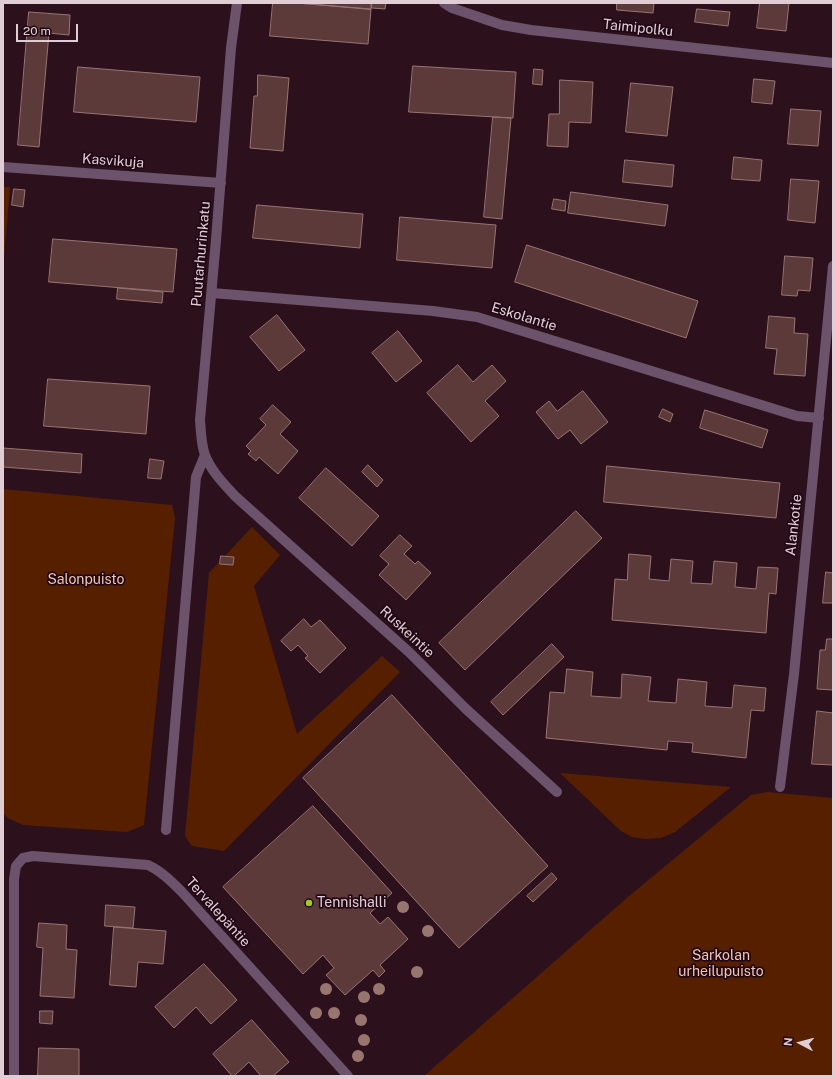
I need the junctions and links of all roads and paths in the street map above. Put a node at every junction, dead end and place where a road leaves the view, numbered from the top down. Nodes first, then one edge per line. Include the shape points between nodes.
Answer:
1 (237, 3) edge
2 (444, 3) edge
3 (833, 63) edge
4 (3, 168) edge
5 (221, 183) junction
6 (833, 266) edge
7 (212, 293) junction
8 (819, 418) junction
9 (205, 455) junction
10 (235, 496) joint
11 (780, 787) dead end
12 (557, 792) dead end
13 (166, 830) dead end
14 (14, 1076) edge
15 (348, 1076) edge

1 - 5 street, Puutarhurinkatu
2 - 3 street, Taimipolku via 502,26
4 - 5 street, Kasvikuja
5 - 7 street, Puutarhurinkatu
6 - 8 street, Alankotie
7 - 8 street, Eskolantie via 433,311 477,317 797,416
7 - 9 street, Puutarhurinkatu via 200,420
8 - 11 street, Alankotie
9 - 10 street, Puutarhurinkatu via 214,473
9 - 13 street via 196,477
10 - 12 street, Ruskeintie via 410,653 466,709
14 - 15 street, Tervalepäntie via 14,879 16,866 23,858 33,856 148,865 168,877

